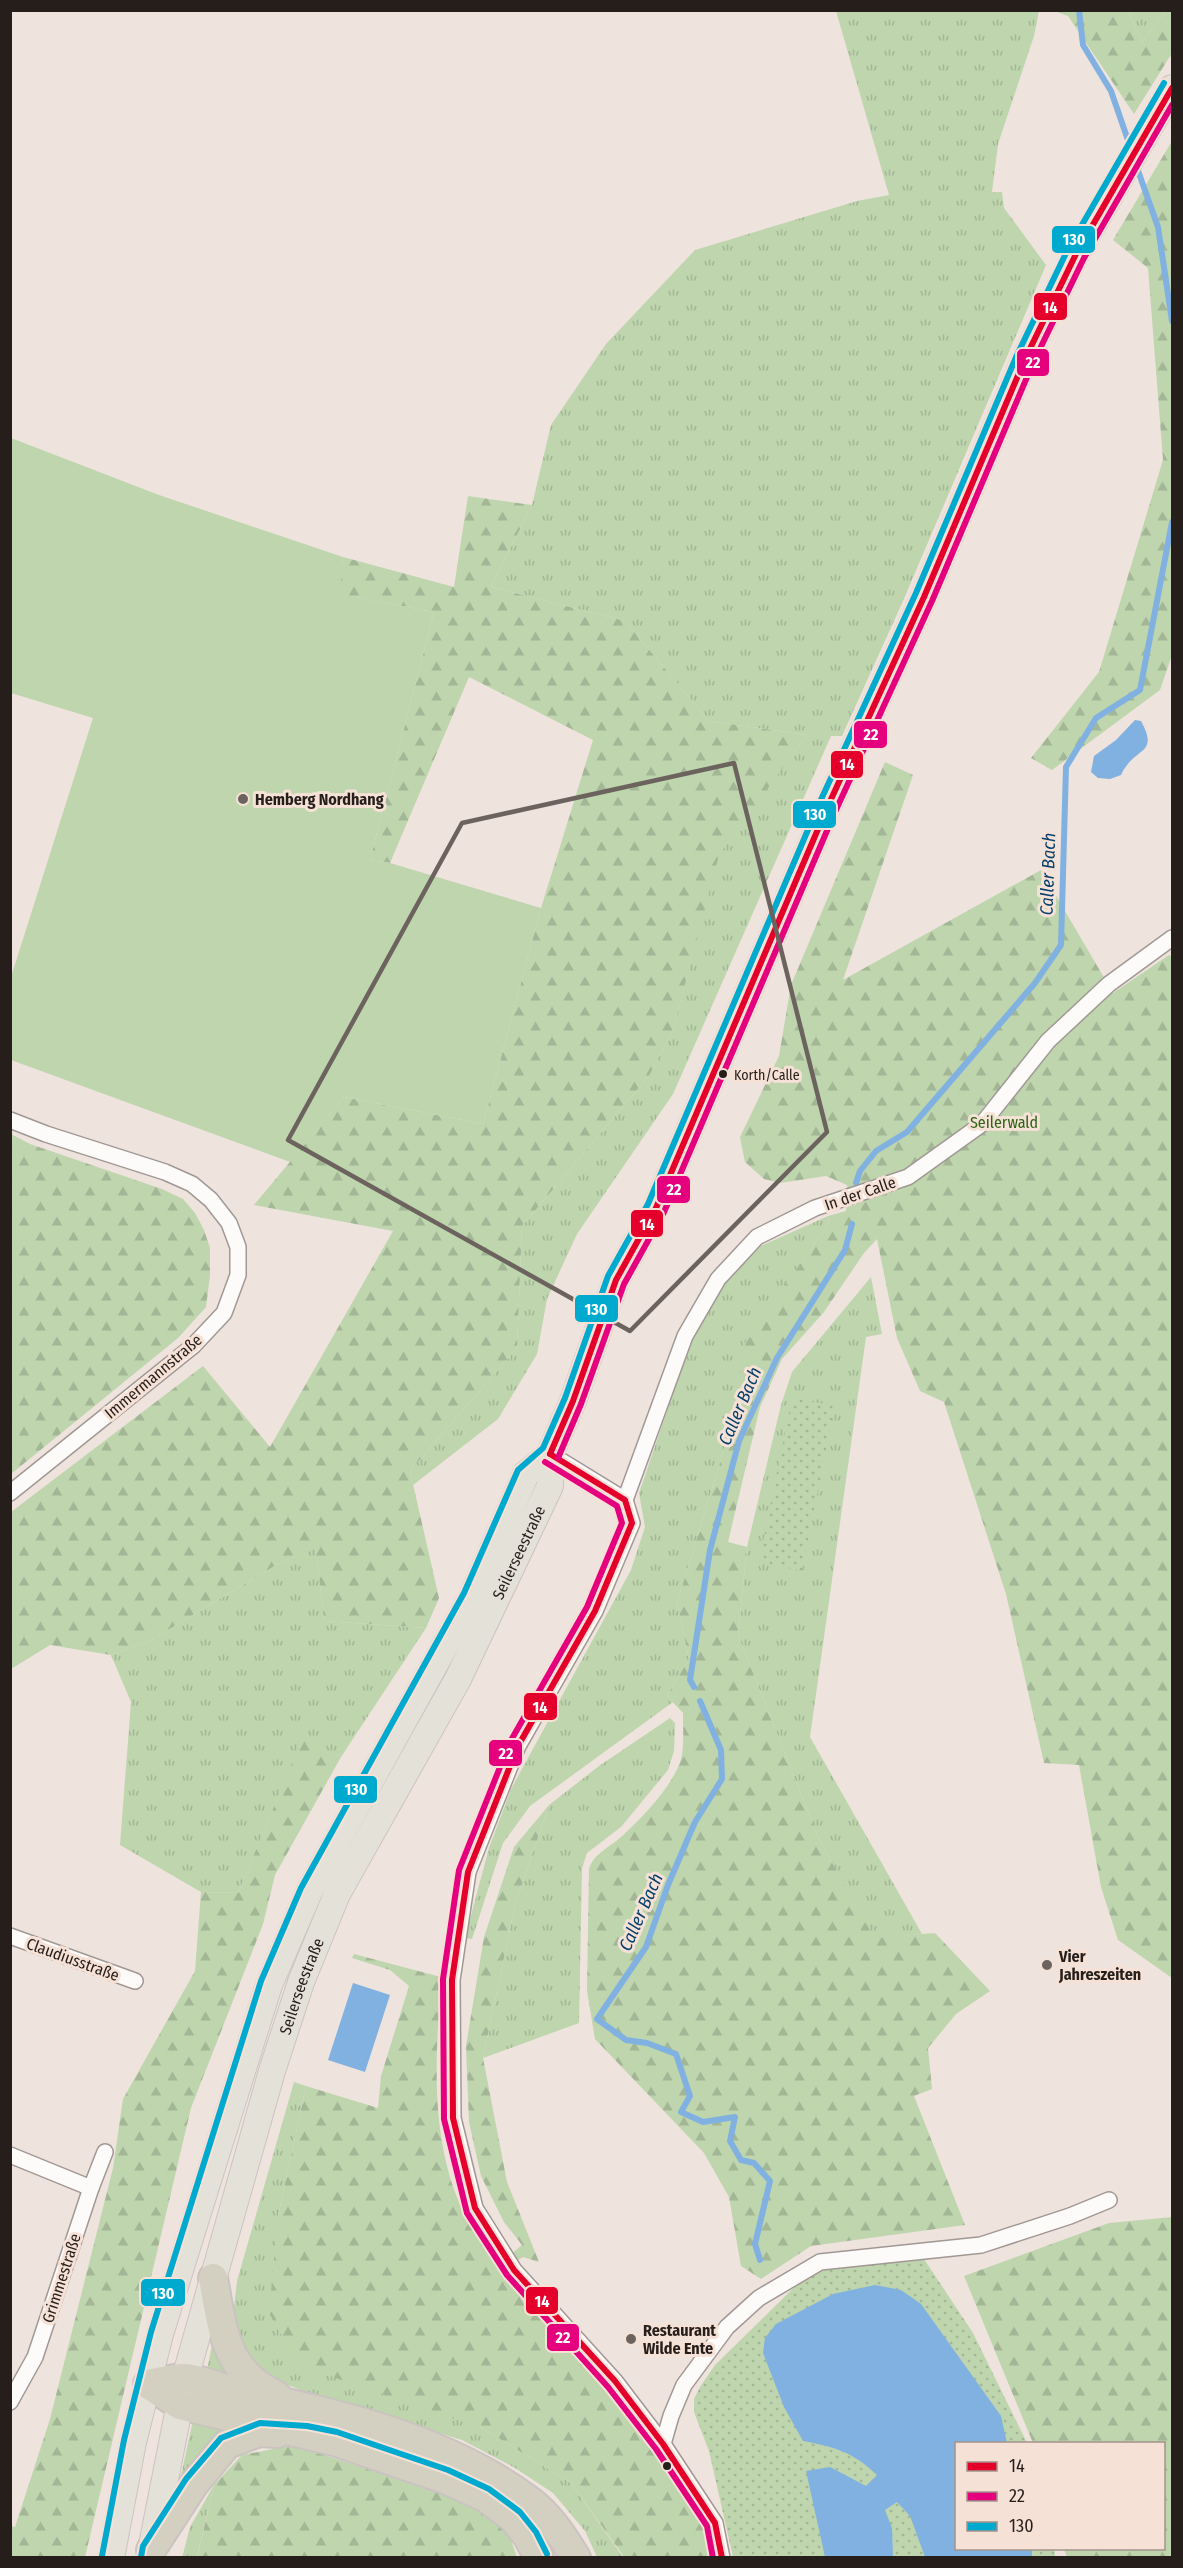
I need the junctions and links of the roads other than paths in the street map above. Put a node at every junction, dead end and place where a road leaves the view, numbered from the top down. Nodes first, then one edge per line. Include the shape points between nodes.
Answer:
1 (1173, 88) edge
2 (1173, 938) edge
3 (10, 1120) edge
4 (550, 1454) junction
5 (10, 1493) edge
6 (625, 1500) junction
7 (10, 1936) edge
8 (135, 1981) dead end
9 (105, 2152) dead end
10 (10, 2155) edge
11 (91, 2188) junction
12 (1109, 2200) dead end
13 (213, 2278) junction
14 (148, 2384) junction
15 (183, 2391) junction
16 (10, 2402) edge
17 (289, 2403) junction
18 (306, 2435) junction
19 (663, 2444) junction
20 (151, 2554) edge
21 (111, 2558) edge
22 (539, 2558) edge
23 (576, 2558) edge
24 (722, 2558) edge

1 - 4 main road, Seilerseestraße via 1076,254 1025,359 656,1208 616,1280
2 - 6 street, In der Calle via 1109,984 1048,1041 982,1124 908,1177 815,1208 757,1237 718,1279 685,1336
3 - 5 street, Immermannstraße via 192,1184 229,1223 238,1247 238,1275 224,1313 193,1346
4 - 6 street
4 - 13 main road, Seilerseestraße via 550,1486 458,1679 337,1894 305,1971
4 - 14 main road, Seilerseestraße via 526,1474 472,1597 309,1892 269,1985 197,2209
6 - 19 street via 632,1523 595,1611 519,1746 468,1872 452,1980 453,2118 475,2208 509,2261 615,2381
7 - 8 street, Claudiusstraße
9 - 11 street, Grimmestraße
10 - 11 street
11 - 16 street, Grimmestraße via 35,2357
12 - 19 street via 981,2245 820,2262 759,2298 727,2326 684,2385
13 - 15 main road, Seilerseestraße
13 - 17 highway via 224,2338 237,2363 253,2381
14 - 15 highway
14 - 21 main road, Seilerseestraße
15 - 17 highway via 220,2388
15 - 18 highway
15 - 20 main road, Seilerseestraße
17 - 23 highway via 455,2455 532,2503 564,2538
18 - 20 highway via 259,2432 227,2444 194,2484
18 - 22 highway via 445,2479 485,2497 513,2518
19 - 24 street via 715,2523

